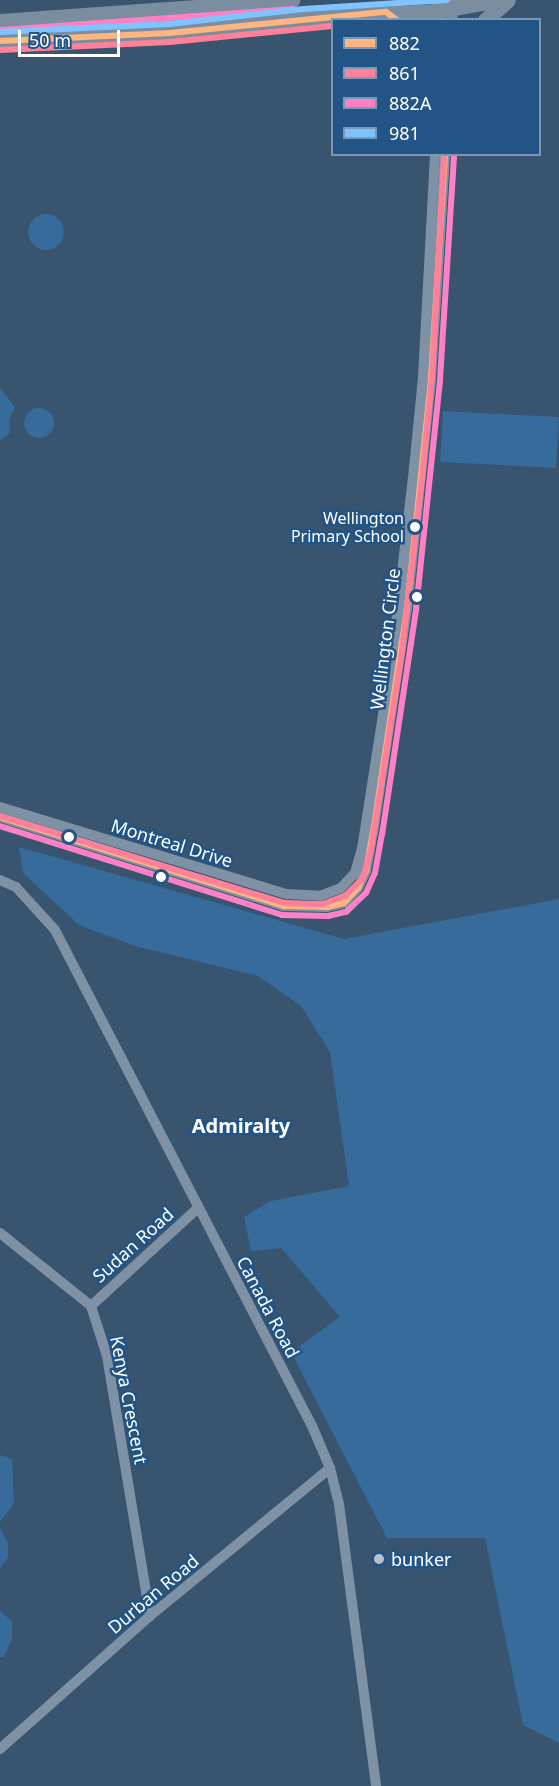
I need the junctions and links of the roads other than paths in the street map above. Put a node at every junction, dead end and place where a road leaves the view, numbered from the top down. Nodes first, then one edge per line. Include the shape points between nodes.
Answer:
1 (292, 0) edge
2 (499, 0) edge
3 (508, 0) edge
4 (453, 9) edge
5 (437, 10) edge
6 (392, 16) edge
7 (366, 18) edge
8 (488, 18) edge
9 (0, 21) edge
10 (331, 21) edge
11 (0, 41) edge
12 (435, 156) edge
13 (445, 156) edge
14 (0, 807) edge
15 (0, 817) edge
16 (0, 880) edge
17 (335, 891) joint
18 (344, 903) joint
19 (197, 1209) junction
20 (0, 1233) edge
21 (91, 1306) junction
22 (330, 1468) junction
23 (150, 1616) junction
24 (0, 1749) edge
25 (376, 1786) edge

1 - 9 main road
2 - 4 main road
3 - 8 main road
4 - 5 main road
5 - 6 main road
6 - 7 main road
10 - 11 main road
12 - 17 street, Wellington Circle via 423,377 393,650 360,861 347,882
13 - 18 street, Wellington Circle via 431,378 402,651 366,871 358,888
14 - 17 street, Montreal Drive via 278,892 306,897
15 - 18 street, Montreal Drive via 285,906 309,909
16 - 19 street, Canada Road via 16,886 55,930
19 - 21 street, Sudan Road
19 - 22 street, Canada Road via 312,1425
20 - 21 street
21 - 23 street, Kenya Crescent via 107,1356
22 - 23 street, Durban Road
22 - 25 street, Canada Road via 339,1504
23 - 24 street, Durban Road

